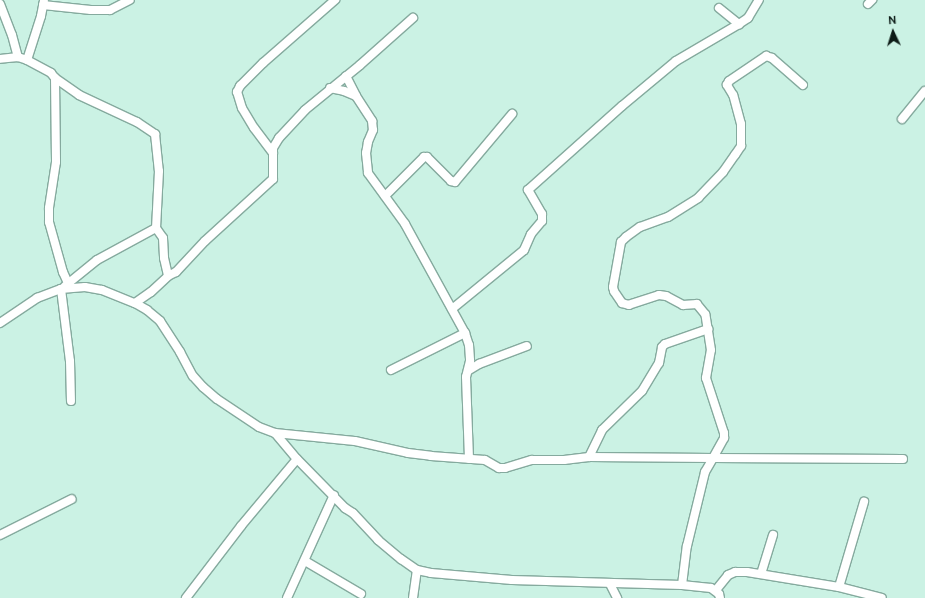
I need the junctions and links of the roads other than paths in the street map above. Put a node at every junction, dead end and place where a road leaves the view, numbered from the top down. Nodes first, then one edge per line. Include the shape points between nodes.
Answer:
1 (130, 0) edge
2 (335, 0) edge
3 (759, 0) edge
4 (43, 3) edge
5 (0, 4) edge
6 (719, 8) dead end
7 (413, 18) dead end
8 (739, 24) junction
9 (18, 57) junction
10 (0, 59) edge
11 (27, 60) junction
12 (346, 76) junction
13 (55, 78) junction
14 (803, 85) dead end
15 (330, 88) junction
16 (925, 91) edge
17 (356, 96) junction
18 (512, 114) dead end
19 (902, 119) dead end
20 (273, 154) junction
21 (385, 196) junction
22 (156, 228) junction
23 (168, 276) junction
24 (68, 283) junction
25 (61, 289) junction
26 (135, 303) junction
27 (452, 309) junction
28 (0, 323) edge
29 (708, 329) junction
30 (465, 334) junction
31 (527, 346) dead end
32 (391, 370) dead end
33 (469, 370) junction
34 (71, 401) dead end
35 (275, 433) junction
36 (589, 457) junction
37 (713, 458) junction
38 (297, 459) junction
39 (469, 459) junction
40 (903, 459) dead end
41 (334, 495) junction
42 (72, 499) dead end
43 (864, 502) dead end
44 (0, 535) edge
45 (774, 535) dead end
46 (305, 560) junction
47 (417, 570) junction
48 (761, 574) junction
49 (610, 584) junction
50 (682, 584) junction
51 (839, 587) junction
52 (716, 590) junction
53 (361, 594) dead end
54 (186, 598) edge
55 (287, 598) edge
56 (413, 598) edge
57 (617, 598) edge
58 (720, 598) edge
59 (882, 598) edge

1 - 4 street via 110,10
2 - 20 street via 263,63 237,92 242,108
3 - 8 street via 748,18
4 - 11 street
5 - 9 street
6 - 8 street
7 - 12 street
8 - 27 street via 676,61 528,190 542,214 542,221 531,234 524,250
9 - 10 street
9 - 11 street
11 - 13 street via 51,73
12 - 15 street
12 - 17 street
13 - 22 street via 79,95 137,122 155,134 159,171
13 - 24 street via 56,162 49,222
14 - 29 street via 772,58 766,56 729,81 727,85 734,95 741,124 741,146 738,151 723,172 698,198 668,217 640,227 621,242 613,287 622,303 629,305 659,295 683,305 697,304 705,314
15 - 17 street
15 - 20 street via 279,138
16 - 19 street
17 - 21 street via 374,126 367,146 368,173
18 - 21 street via 454,182 424,157
20 - 23 street via 273,179 205,241 176,272
21 - 27 street via 406,224
22 - 23 street via 163,238
22 - 24 street via 97,260
23 - 26 street
24 - 25 street
25 - 26 street via 85,287 102,290
25 - 28 street via 37,298
25 - 34 street via 69,354
26 - 35 street via 160,321 193,376 203,387 259,427
27 - 30 street
29 - 36 street via 662,347 658,362 642,391 602,430
29 - 37 street via 711,350 706,378 724,433 724,438
30 - 32 street
30 - 33 street via 469,345
31 - 33 street
33 - 39 street via 466,377
35 - 38 street
35 - 39 street via 355,441 408,453
36 - 37 street
36 - 39 street via 532,460 505,468 499,468 485,460
37 - 40 street
37 - 50 street via 705,472 687,546
38 - 41 street
38 - 54 street
41 - 46 street
41 - 47 street via 378,540
42 - 44 street
43 - 51 street
45 - 48 street
46 - 53 street
46 - 55 street
47 - 49 street via 512,580
47 - 56 street
48 - 51 street
48 - 52 street via 735,572 725,578
49 - 50 street
49 - 57 street
50 - 52 street
51 - 59 street
52 - 58 street

